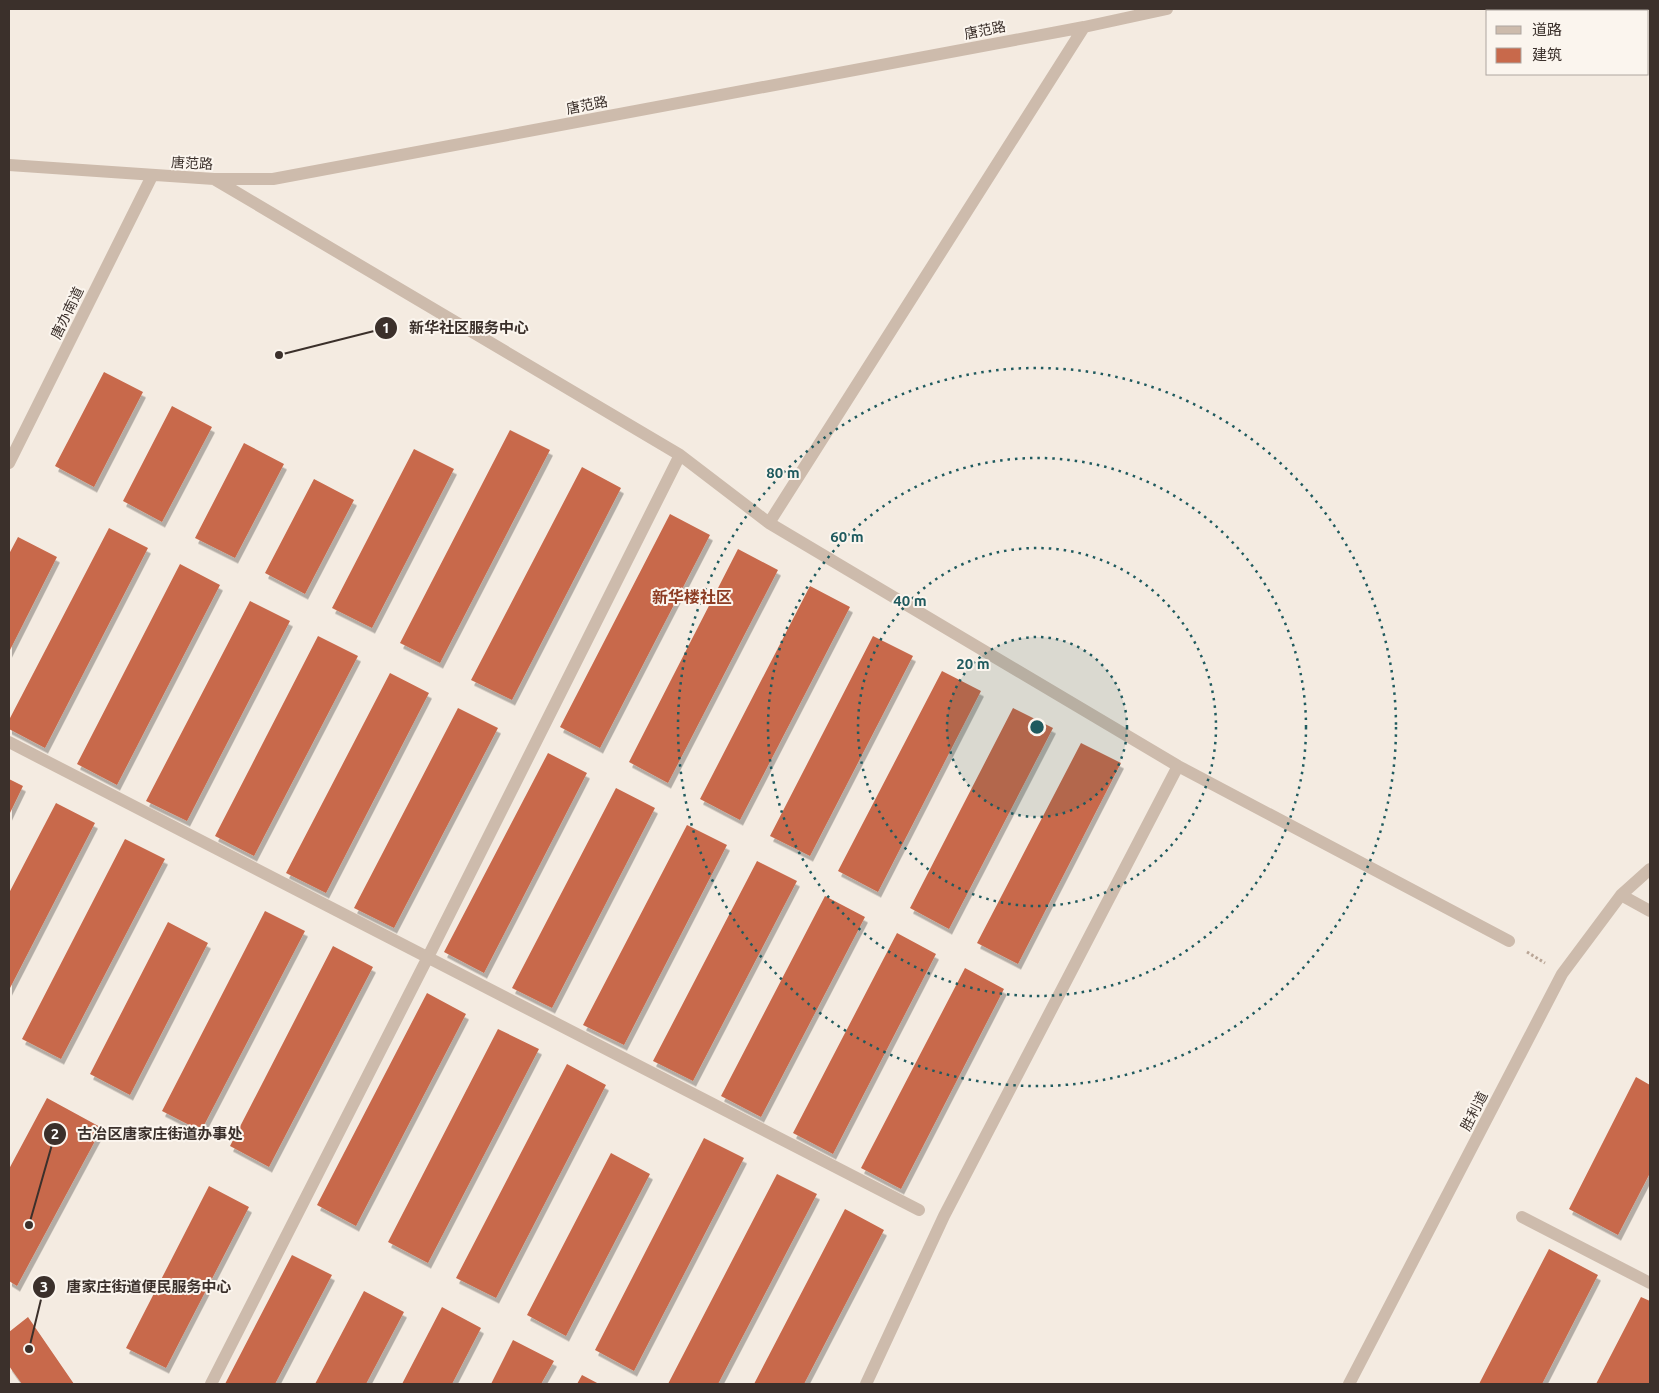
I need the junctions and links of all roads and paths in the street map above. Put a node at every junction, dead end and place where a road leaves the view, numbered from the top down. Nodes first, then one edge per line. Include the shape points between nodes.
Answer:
1 (1167, 9) edge
2 (1084, 27) junction
3 (9, 165) edge
4 (152, 176) junction
5 (214, 179) junction
6 (680, 455) junction
7 (9, 463) edge
8 (769, 523) junction
9 (9, 742) edge
10 (1178, 766) junction
11 (1650, 868) edge
12 (1621, 895) junction
13 (1650, 911) edge
14 (1509, 941) joint
15 (428, 957) junction
16 (1562, 974) junction
17 (919, 1210) dead end
18 (1522, 1217) dead end
19 (1650, 1283) edge
20 (211, 1384) edge
21 (866, 1384) edge
22 (1349, 1384) edge

1 - 2 street, 唐范路
2 - 5 street, 唐范路 via 273,179
2 - 8 street
3 - 4 street, 唐范路
4 - 5 street, 唐范路
4 - 7 street, 唐办南道
5 - 6 street
6 - 8 street
6 - 15 street
8 - 10 street
9 - 15 street
10 - 14 street
10 - 21 street via 944,1216
11 - 12 street, 胜利道
12 - 13 street
12 - 16 street, 胜利道
14 - 16 path
15 - 17 street
15 - 20 street
16 - 22 street, 胜利道
18 - 19 street

